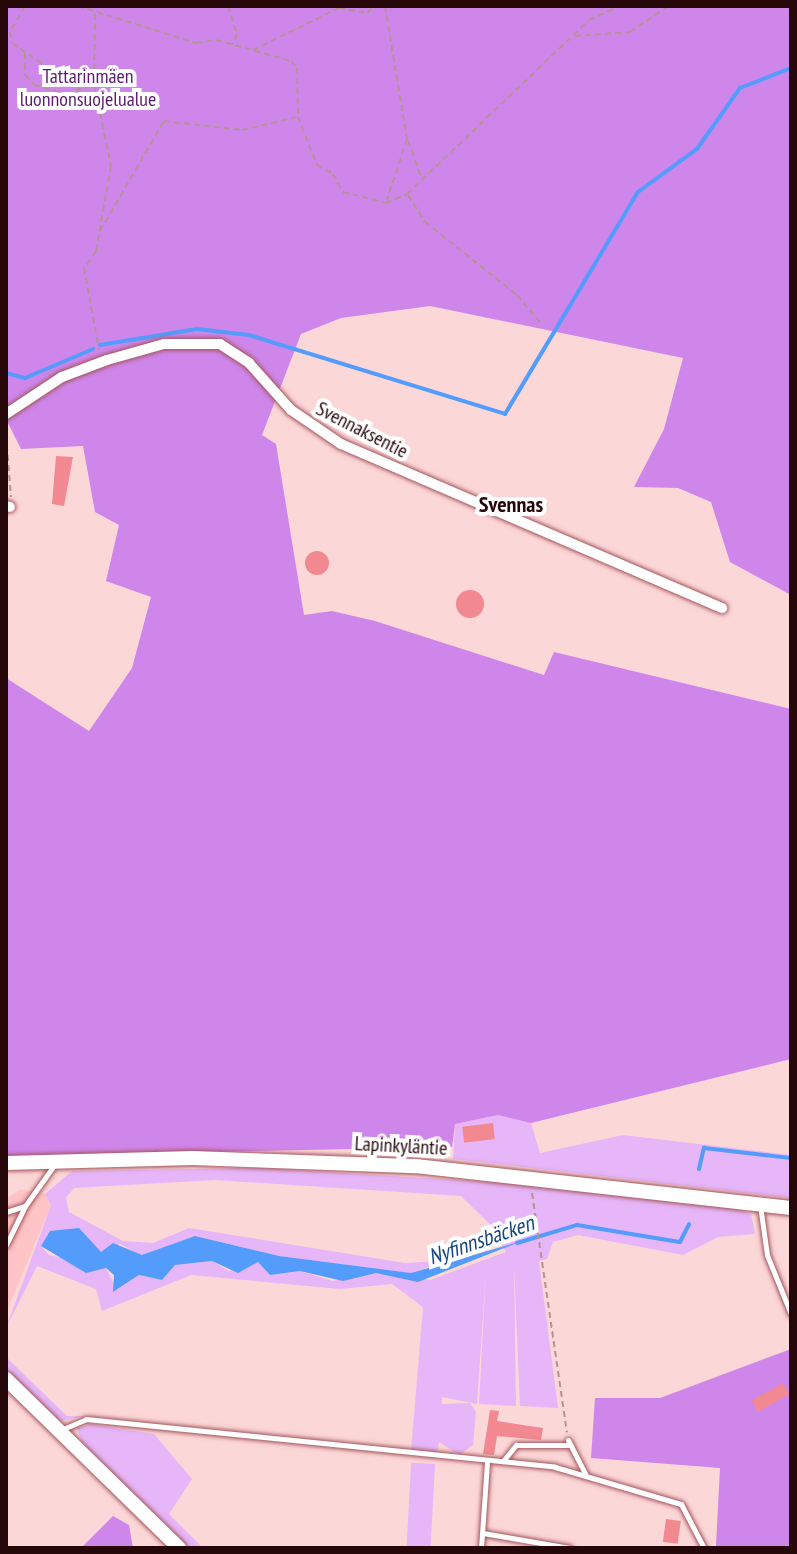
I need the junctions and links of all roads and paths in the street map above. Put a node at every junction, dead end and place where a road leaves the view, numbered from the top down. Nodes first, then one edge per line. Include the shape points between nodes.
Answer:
1 (25, 6) edge
2 (78, 6) edge
3 (228, 6) edge
4 (374, 6) edge
5 (385, 6) edge
6 (621, 6) edge
7 (669, 6) edge
8 (95, 13) junction
9 (573, 36) junction
10 (232, 47) junction
11 (252, 51) junction
12 (25, 53) junction
13 (94, 84) junction
14 (80, 89) junction
15 (298, 117) junction
16 (407, 139) junction
17 (421, 178) junction
18 (407, 194) junction
19 (386, 203) junction
20 (99, 232) junction
21 (541, 324) dead end
22 (107, 360) junction
23 (6, 414) edge
24 (6, 435) edge
25 (8, 506) edge
26 (722, 608) dead end
27 (57, 1161) junction
28 (6, 1163) edge
29 (533, 1176) junction
30 (760, 1203) junction
31 (25, 1206) junction
32 (791, 1208) edge
33 (6, 1212) edge
34 (8, 1238) edge
35 (6, 1245) edge
36 (791, 1314) edge
37 (6, 1379) edge
38 (59, 1432) junction
39 (569, 1442) junction
40 (487, 1463) junction
41 (502, 1463) junction
42 (585, 1474) junction
43 (483, 1533) junction
44 (179, 1548) edge
45 (481, 1548) edge
46 (570, 1548) edge
47 (704, 1548) edge

1 - 12 path via 10,32
2 - 8 path
3 - 10 path via 237,34
4 - 11 path via 367,13 339,8
5 - 16 path
6 - 9 path
7 - 9 path via 630,32
8 - 10 path
8 - 13 path
9 - 17 path
10 - 11 path
11 - 15 path via 296,65
12 - 14 path via 72,77
12 - 14 path via 25,75 34,85 66,94
13 - 14 path
13 - 20 path via 111,166
15 - 19 path via 317,165 333,174 343,192
15 - 20 path via 242,130 164,121
16 - 17 path
16 - 19 path
17 - 18 path
18 - 19 path
18 - 21 path via 425,222 517,295
20 - 22 path via 84,268 96,346
22 - 23 street, Svennaksentie via 62,377
22 - 26 street, Svennaksentie via 164,344 220,344 249,363 291,410 341,444
24 - 25 path
27 - 28 main road, Lapinkyläntie
27 - 29 main road, Lapinkyläntie via 240,1159
27 - 31 lane
29 - 30 main road, Lapinkyläntie
29 - 39 path
30 - 32 main road, Lapinkyläntie
30 - 36 lane via 767,1255
31 - 33 lane
31 - 34 lane
34 - 35 lane
37 - 38 main road
38 - 40 lane via 86,1419
38 - 44 main road
39 - 41 lane via 516,1445
39 - 42 lane
40 - 41 lane
40 - 43 lane
41 - 42 lane
42 - 47 lane via 681,1504
43 - 45 lane
43 - 46 lane

